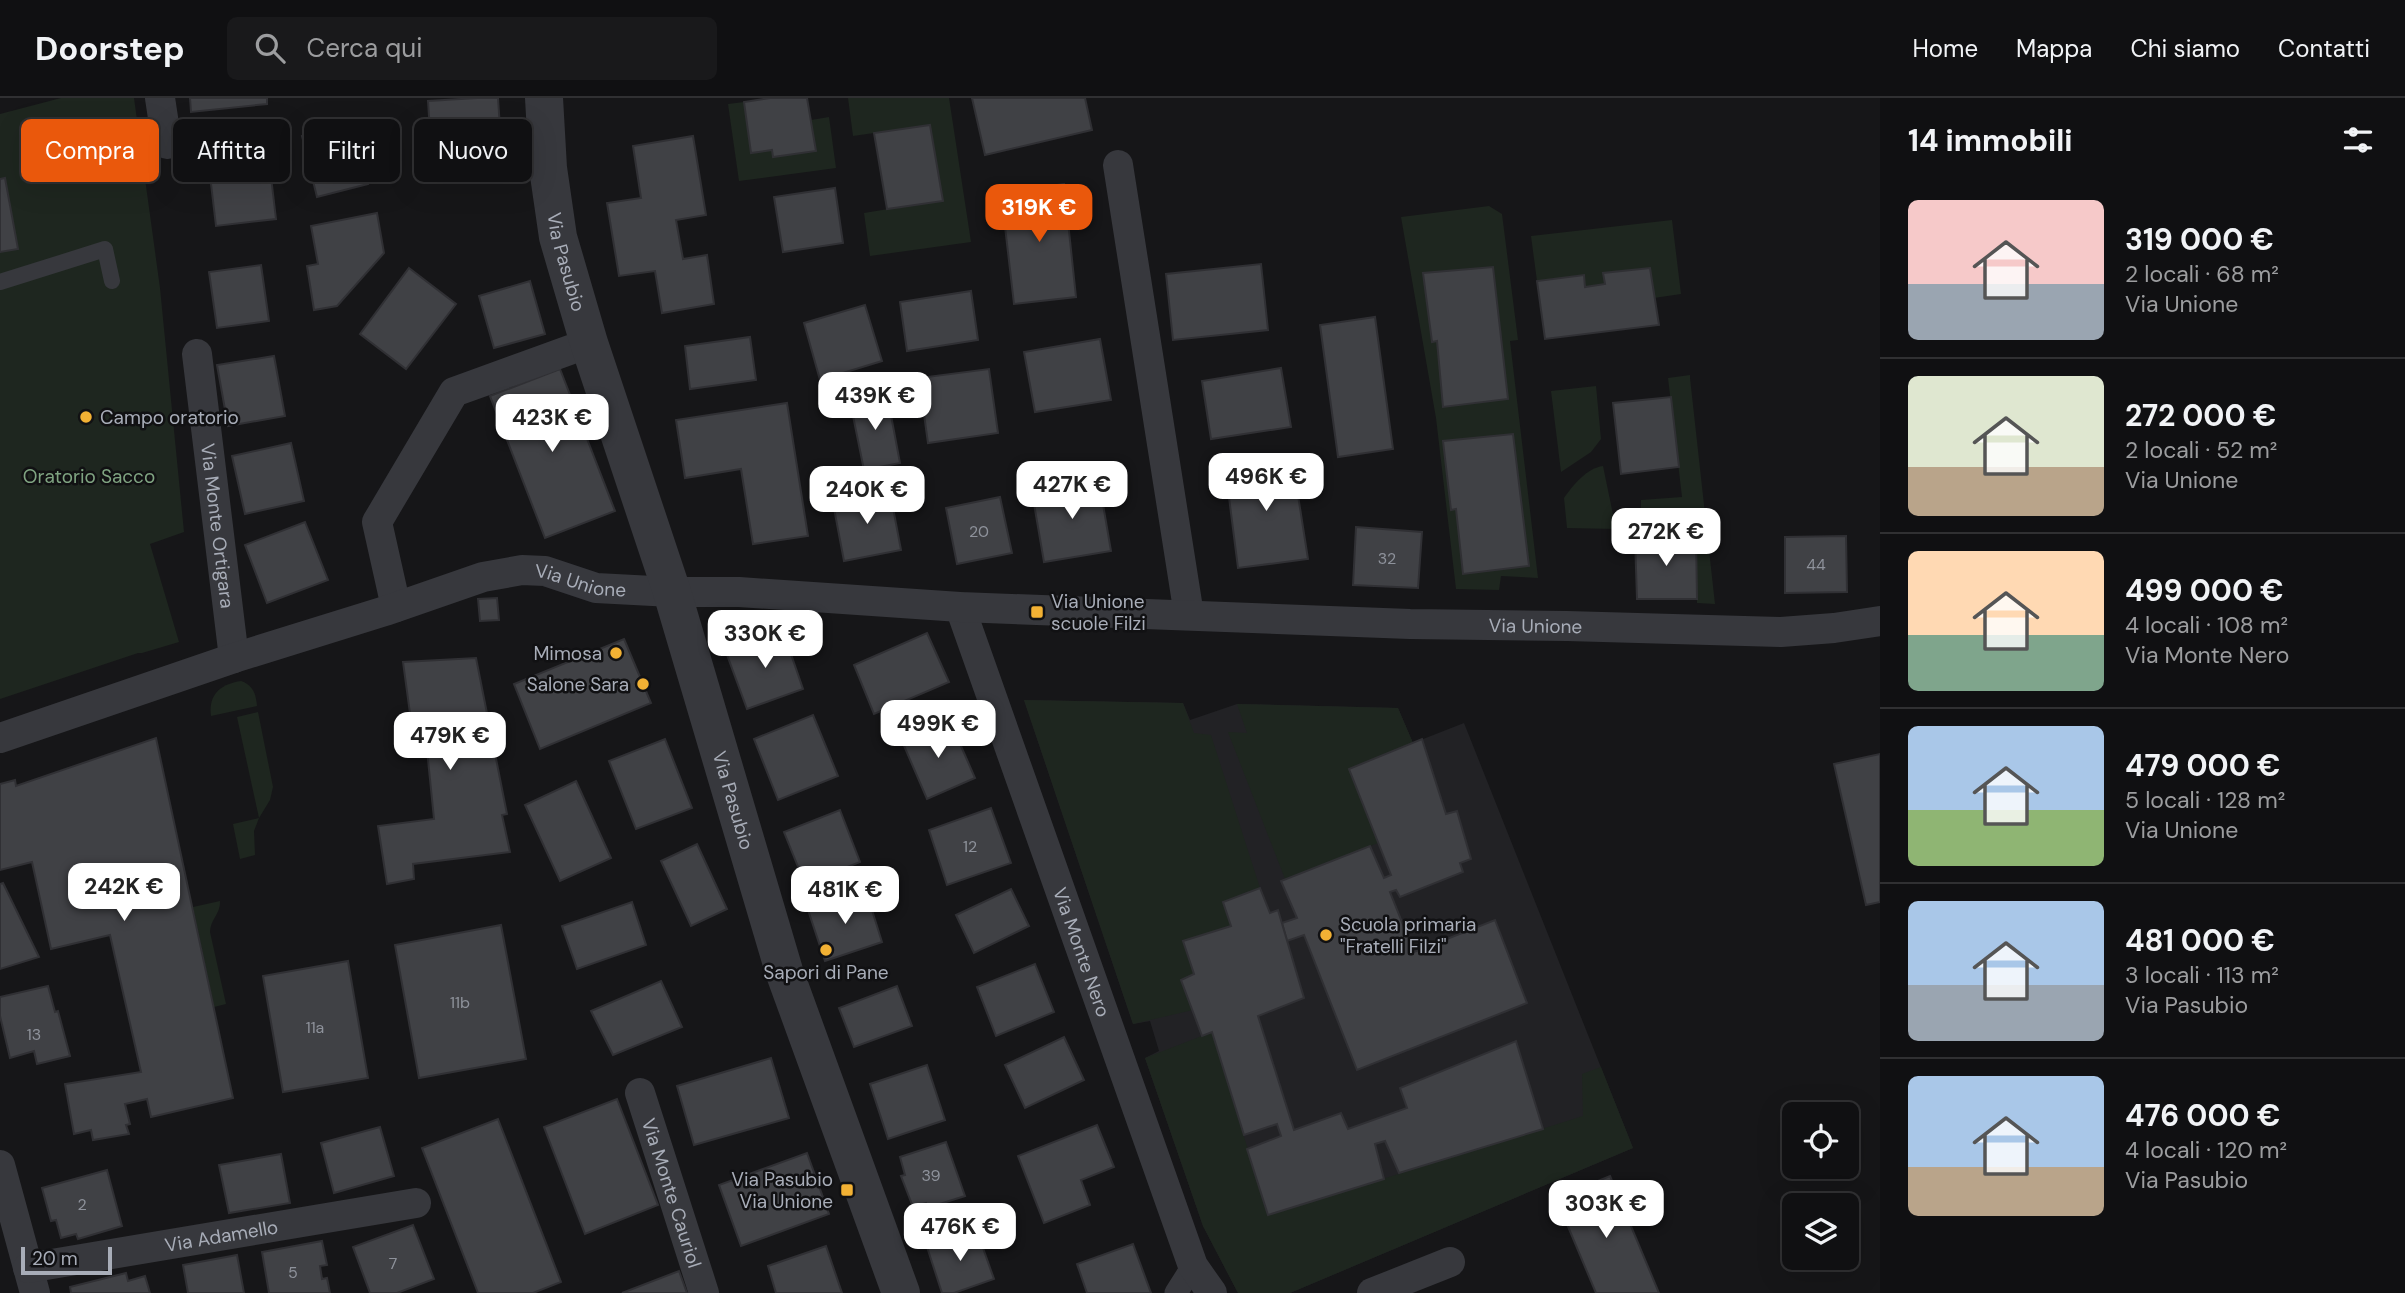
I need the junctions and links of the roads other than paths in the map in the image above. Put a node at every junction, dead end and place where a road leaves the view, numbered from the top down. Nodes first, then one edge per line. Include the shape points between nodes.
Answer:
1 (160, 98) edge
2 (544, 98) edge
3 (167, 144) dead end
4 (1118, 165) dead end
5 (112, 281) dead end
6 (0, 282) edge
7 (589, 343) junction
8 (197, 354) dead end
9 (672, 592) junction
10 (396, 607) junction
11 (960, 607) junction
12 (1189, 615) junction
13 (1880, 621) edge
14 (234, 658) junction
15 (0, 738) edge
16 (640, 1093) dead end
17 (0, 1165) edge
18 (416, 1203) dead end
19 (10, 1239) edge
20 (1450, 1262) dead end
21 (1193, 1266) junction
22 (31, 1280) edge
23 (704, 1293) edge
24 (901, 1293) edge
25 (1176, 1293) edge
26 (1212, 1293) edge
27 (1372, 1293) edge

1 - 3 street
2 - 7 street, Via Pasubio via 558,237
4 - 12 street
5 - 6 lane via 105,249
7 - 9 street, Via Pasubio
7 - 10 street via 454,392 377,522
8 - 14 street, Via Monte Ortigara
9 - 10 street, Via Unione via 596,589 545,571 522,570 483,577
9 - 11 street, Via Unione
9 - 24 street, Via Pasubio via 783,971
10 - 14 street, Via Unione
11 - 12 street, Via Unione
11 - 21 street, Via Monte Nero
12 - 13 street, Via Unione via 1781,632
14 - 15 street, Via Unione
16 - 23 street, Via Monte Cauriol
17 - 19 street
18 - 22 street, Via Adamello
19 - 22 street
20 - 27 street
21 - 25 street
21 - 26 street, Via Monte Nero

